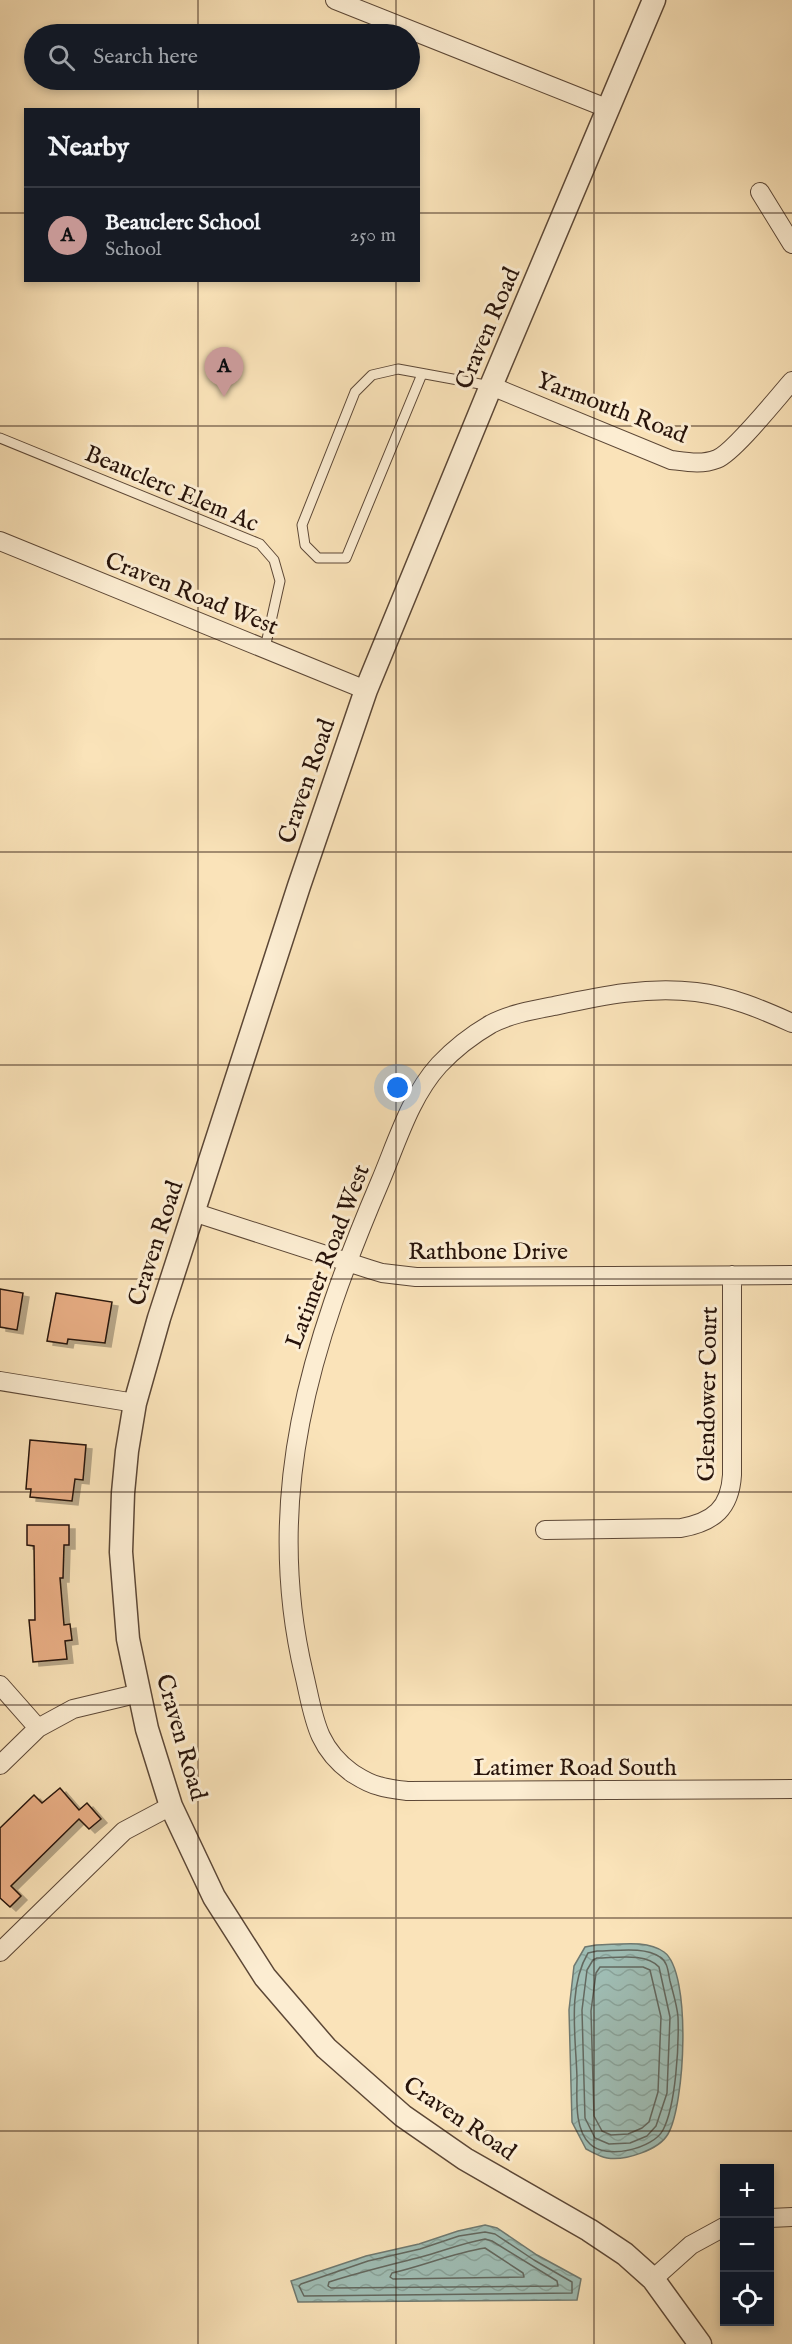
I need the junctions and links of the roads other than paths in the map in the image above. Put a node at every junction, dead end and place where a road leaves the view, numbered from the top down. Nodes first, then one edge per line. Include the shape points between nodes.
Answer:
1 (335, 0) edge
2 (654, 0) edge
3 (395, 24) edge
4 (420, 34) edge
5 (609, 109) junction
6 (760, 192) dead end
7 (792, 244) edge
8 (422, 374) junction
9 (792, 381) edge
10 (491, 386) junction
11 (0, 438) edge
12 (0, 541) edge
13 (265, 648) junction
14 (366, 690) junction
15 (792, 1023) edge
16 (193, 1212) junction
17 (346, 1262) junction
18 (732, 1275) junction
19 (792, 1275) edge
20 (0, 1381) edge
21 (135, 1403) junction
22 (545, 1530) dead end
23 (0, 1685) edge
24 (140, 1693) junction
25 (38, 1728) junction
26 (0, 1765) edge
27 (361, 1779) joint
28 (792, 1789) edge
29 (171, 1806) junction
30 (0, 1952) edge
31 (792, 2217) edge
32 (774, 2218) edge
33 (720, 2229) edge
34 (652, 2279) junction
35 (700, 2344) edge

1 - 3 street
2 - 5 street, Craven Road
4 - 5 street
5 - 10 street, Craven Road
6 - 7 street
8 - 8 lane via 398,369 372,375 355,392 302,525 305,545 318,558 346,558
8 - 10 lane
9 - 10 street, Yarmouth Road via 733,447 719,458 696,464 671,460
10 - 14 street, Craven Road
11 - 13 lane, Beauclerc Elem Ac via 260,544 274,560 280,581
12 - 13 street, Craven Road West
13 - 14 street, Craven Road West
14 - 16 street, Craven Road
15 - 17 street, Latimer Road West via 728,998 674,990 615,993 523,1012 493,1023 438,1066 415,1098
16 - 17 street, Rathbone Drive
16 - 21 street, Craven Road
17 - 18 street, Rathbone Drive via 382,1273 416,1277
17 - 27 street, Latimer Road West via 311,1369 296,1442 289,1510 288,1582 297,1645 317,1728 327,1749
18 - 19 street, Rathbone Drive
18 - 22 street, Glendower Court via 732,1475 728,1500 695,1526
20 - 21 street
21 - 24 street, Craven Road via 123,1493 121,1552 128,1639
23 - 25 street
24 - 25 street via 73,1708
24 - 29 street, Craven Road
25 - 26 street
27 - 28 street, Latimer Road South via 408,1791
29 - 30 street via 124,1831
29 - 34 street, Craven Road via 214,1897 265,1977 326,2048 403,2116 465,2159 590,2230
31 - 32 street
33 - 34 street via 691,2245
34 - 35 street, Craven Road

